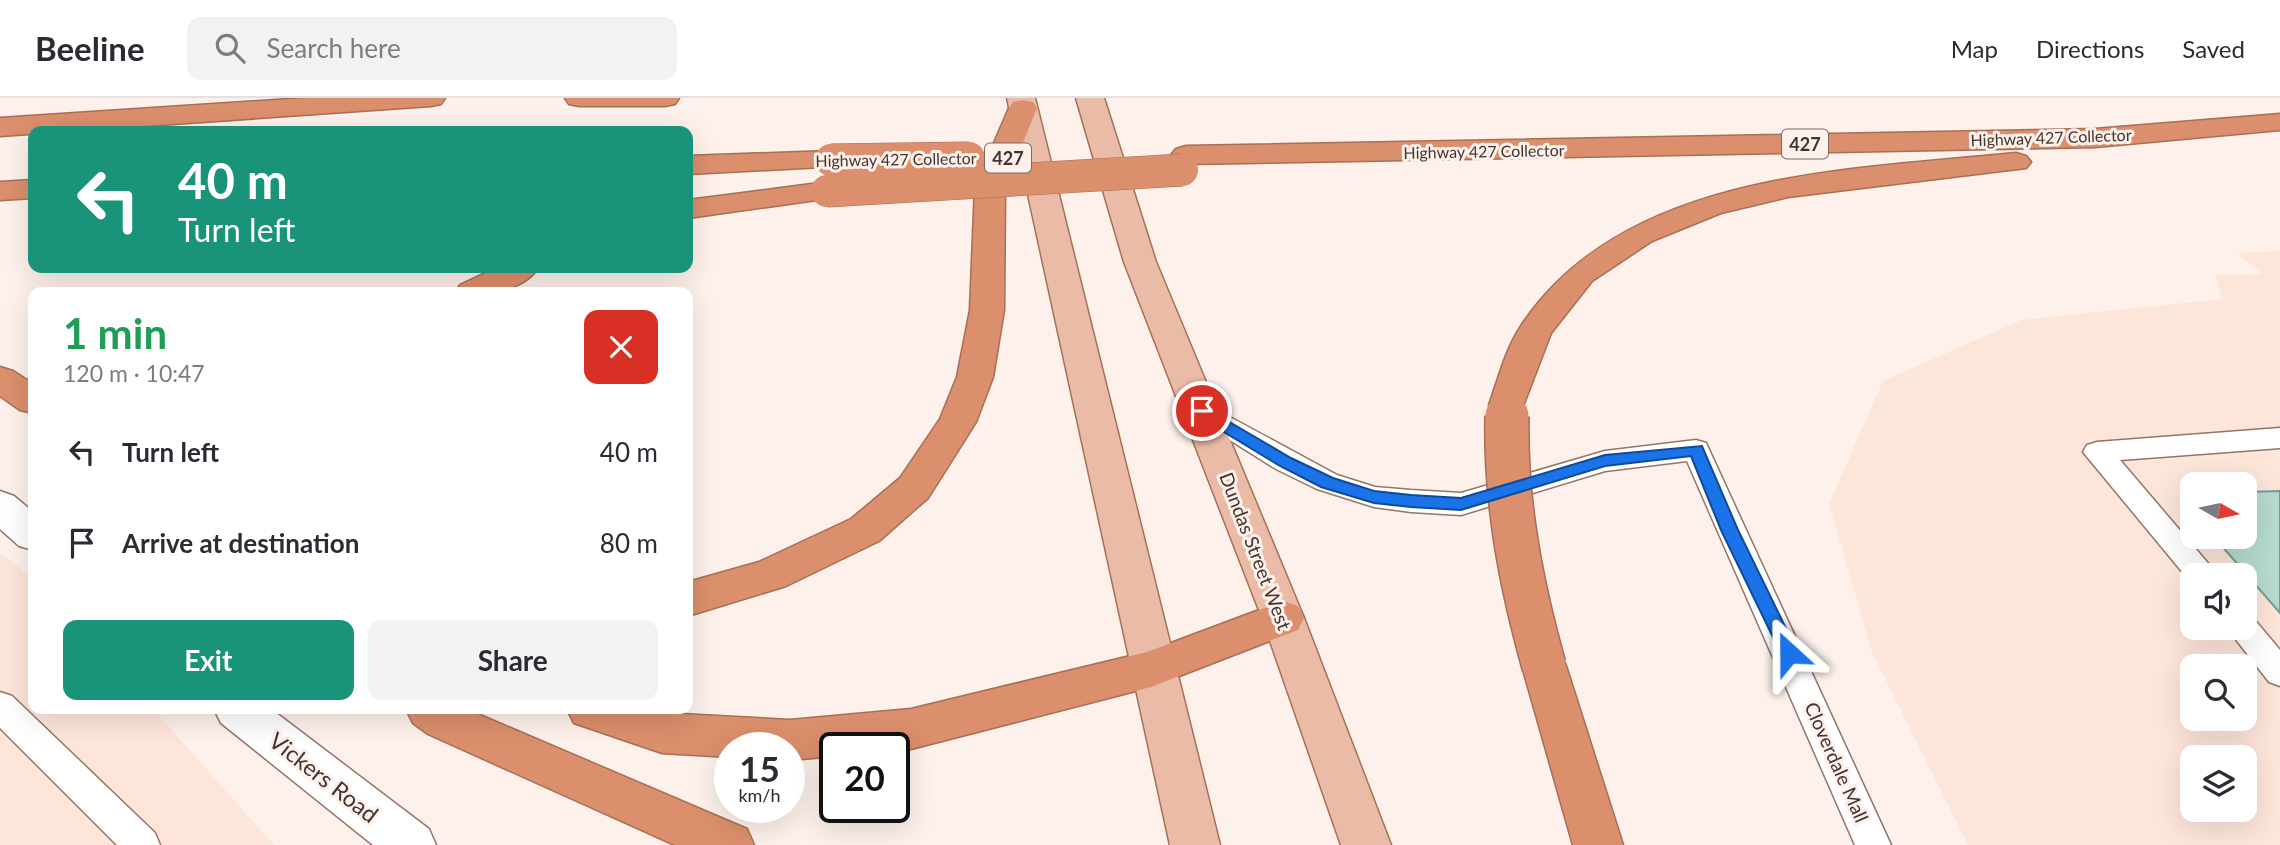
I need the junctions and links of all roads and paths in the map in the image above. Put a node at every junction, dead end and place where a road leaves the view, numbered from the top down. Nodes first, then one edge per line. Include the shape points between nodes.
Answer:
1 (431, 98) edge
2 (579, 98) edge
3 (665, 98) edge
4 (1090, 98) edge
5 (1022, 103) edge
6 (2280, 124) edge
7 (0, 127) edge
8 (1184, 162) junction
9 (693, 165) edge
10 (28, 189) edge
11 (0, 191) edge
12 (693, 208) edge
13 (512, 273) edge
14 (482, 287) edge
15 (0, 379) edge
16 (28, 398) edge
17 (1202, 411) junction
18 (2280, 438) edge
19 (0, 506) edge
20 (28, 530) edge
21 (2189, 563) edge
22 (693, 598) edge
23 (1283, 618) junction
24 (2253, 640) edge
25 (1151, 669) junction
26 (2280, 673) edge
27 (0, 706) edge
28 (243, 714) edge
29 (436, 714) edge
30 (605, 714) edge
31 (142, 845) edge
32 (411, 845) edge
33 (729, 845) edge
34 (1195, 845) edge
35 (1366, 845) edge
36 (1598, 845) edge
37 (1873, 845) edge

1 - 7 highway
2 - 3 highway
4 - 17 main road, Dundas Street West via 1140,262
5 - 22 highway via 990,187 986,310 975,377 957,422 914,488 864,530 771,575
5 - 25 main road
6 - 8 highway, Highway 427 Collector / 427 via 2095,138 1329,154
6 - 36 highway, bridge via 2113,150 1795,187 1716,203 1671,219 1614,249 1568,286 1534,329 1507,405 1507,496 1514,548 1544,666
8 - 9 highway, Highway 427 Collector / 427, bridge via 831,160
8 - 12 highway, bridge via 827,191
10 - 11 highway
13 - 14 highway
15 - 16 highway
17 - 23 main road, Dundas Street West
17 - 37 lane, Cloverdale Mall via 1327,482 1374,497 1411,501 1461,504 1605,461 1696,450
18 - 21 lane via 2097,452
19 - 20 street
23 - 25 highway
23 - 35 main road, Dundas Street West
24 - 26 lane
25 - 30 highway via 911,729 790,740 662,733
25 - 34 main road
27 - 31 lane
28 - 32 street, Vickers Road
29 - 33 highway

